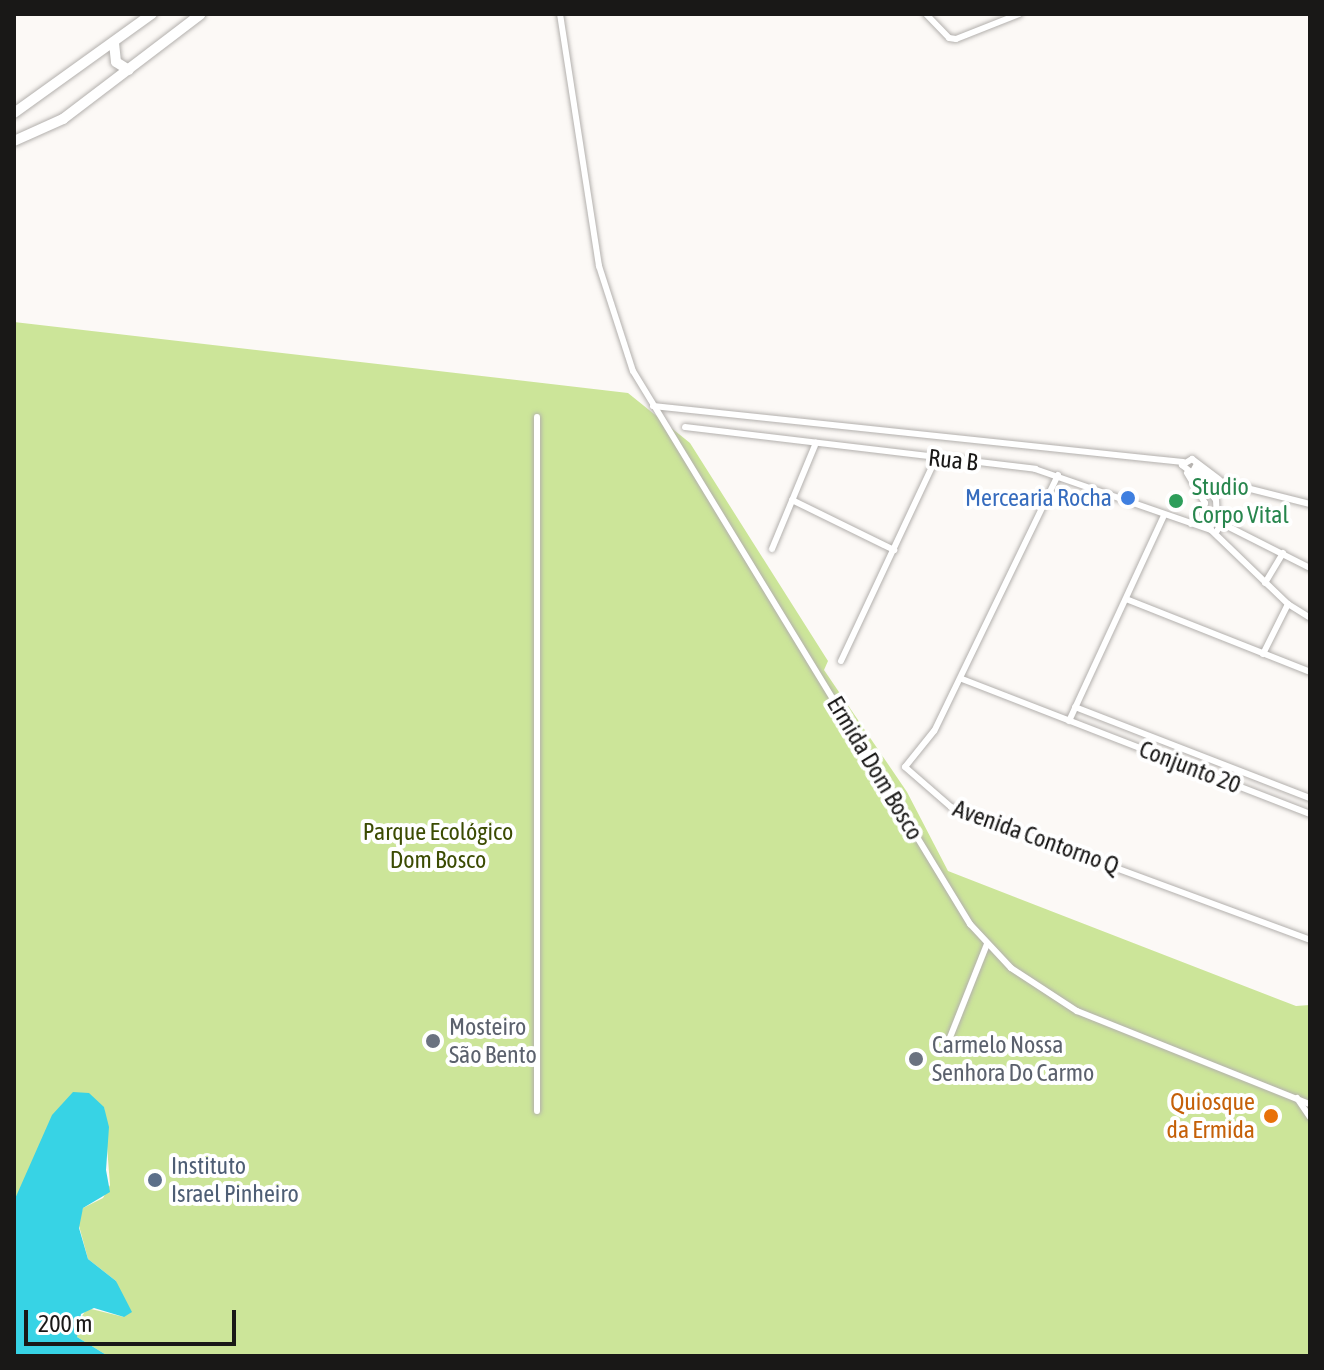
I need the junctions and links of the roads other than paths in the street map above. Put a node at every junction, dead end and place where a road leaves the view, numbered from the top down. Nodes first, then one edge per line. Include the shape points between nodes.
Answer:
1 (152, 14) edge
2 (201, 14) edge
3 (560, 14) edge
4 (926, 14) edge
5 (1019, 14) edge
6 (114, 43) junction
7 (129, 70) junction
8 (14, 113) edge
9 (14, 141) edge
10 (653, 406) junction
11 (537, 417) dead end
12 (685, 427) dead end
13 (816, 443) junction
14 (936, 458) junction
15 (1183, 462) junction
16 (1194, 469) junction
17 (1058, 475) junction
18 (792, 500) junction
19 (1310, 504) edge
20 (1164, 515) junction
21 (1203, 516) junction
22 (1218, 519) junction
23 (1190, 524) junction
24 (1213, 530) junction
25 (772, 549) dead end
26 (894, 550) junction
27 (1283, 553) junction
28 (1310, 568) edge
29 (1265, 583) junction
30 (1126, 599) junction
31 (1288, 604) junction
32 (1310, 618) edge
33 (1263, 654) junction
34 (841, 661) dead end
35 (1310, 672) edge
36 (962, 679) junction
37 (1075, 707) junction
38 (1069, 721) junction
39 (1310, 798) edge
40 (1310, 814) edge
41 (1310, 940) edge
42 (987, 944) junction
43 (947, 1045) dead end
44 (1310, 1110) edge
45 (537, 1111) dead end

1 - 6 main road
2 - 7 main road
3 - 10 street, Ermida Dom Bosco via 602,278 623,347
4 - 5 street via 956,39
6 - 7 main road via 118,65
6 - 8 main road
7 - 9 main road via 55,124
10 - 15 street
10 - 42 street, Ermida Dom Bosco
11 - 45 street
12 - 13 street, Rua B
13 - 14 street, Rua B
13 - 18 street
14 - 17 street, Rua B
14 - 26 street
15 - 16 street
15 - 16 street via 1192,459
16 - 19 street
16 - 21 street
16 - 22 street via 1216,500
17 - 20 street, Rua B
17 - 36 street, Avenida Contorno Q
18 - 25 street
18 - 26 street
20 - 23 street, Rua B
20 - 30 street
21 - 22 street
21 - 23 street
21 - 24 street
22 - 24 street
22 - 27 street
23 - 24 street, Rua B
24 - 29 street
26 - 34 street
27 - 28 street
27 - 29 street
29 - 31 street
30 - 33 street
30 - 37 street
31 - 32 street
31 - 33 street
33 - 35 street
36 - 38 street, Conjunto 20
36 - 41 street, Avenida Contorno Q via 934,731 904,763 943,803
37 - 38 street
37 - 39 street, Conjunto 20
38 - 40 street, Conjunto 20
42 - 43 street
42 - 44 street, Ermida Dom Bosco via 1041,991 1106,1026 1295,1096

